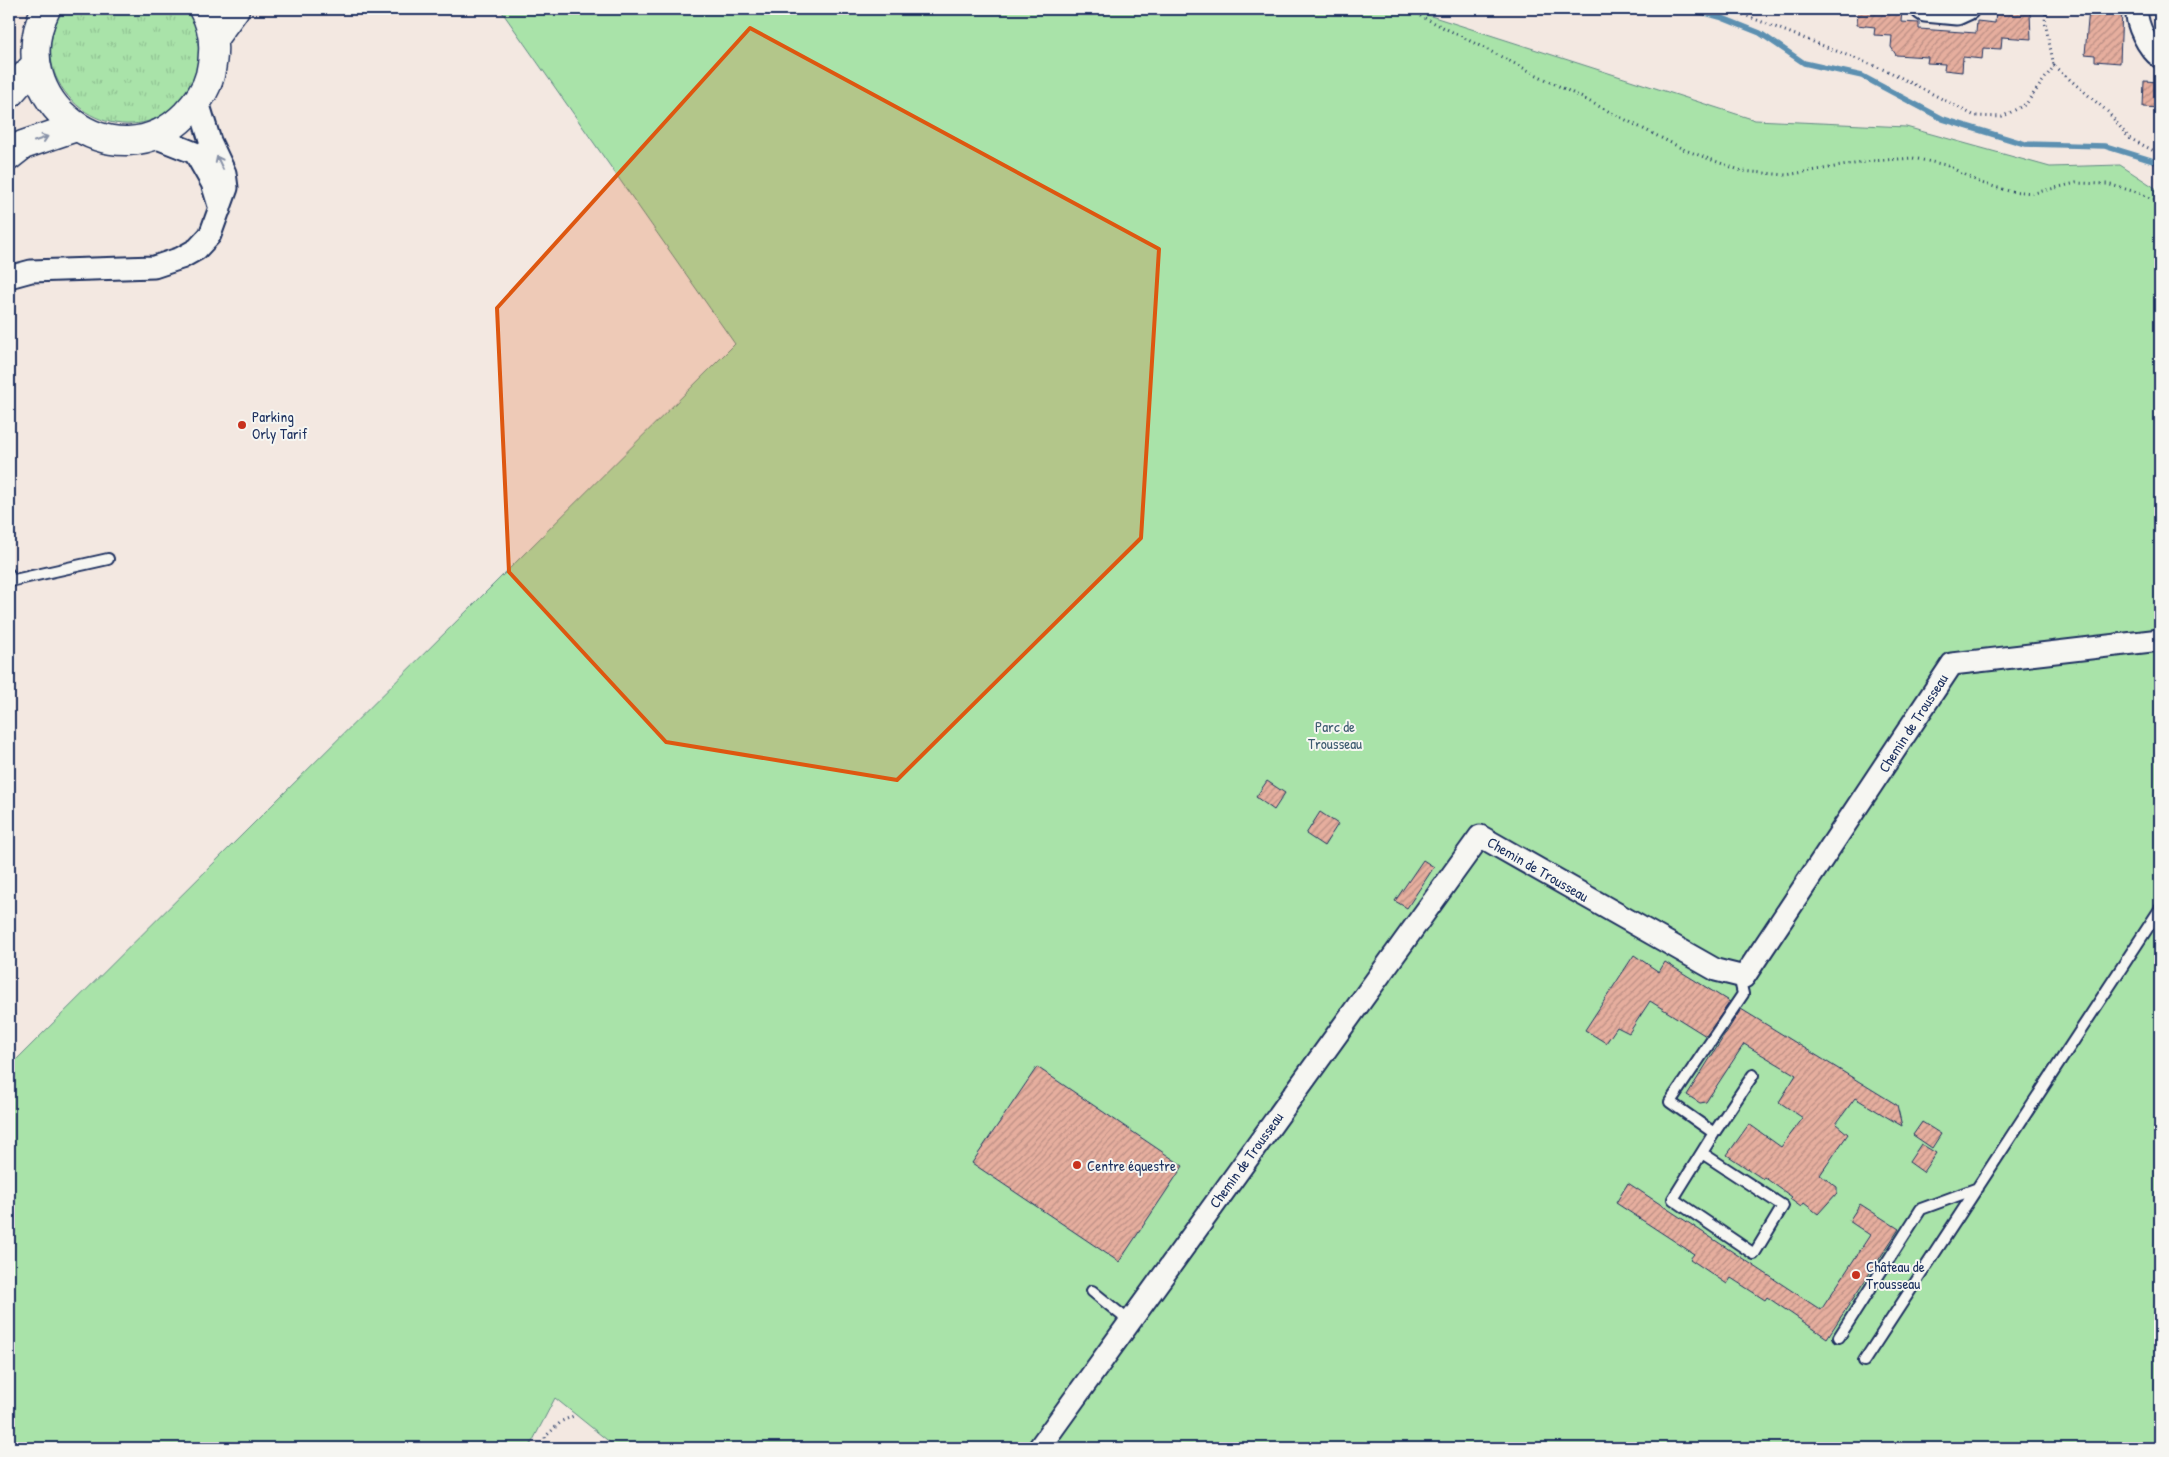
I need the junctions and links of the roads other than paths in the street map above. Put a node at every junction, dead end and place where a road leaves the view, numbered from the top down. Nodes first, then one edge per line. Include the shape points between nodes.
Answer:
1 (46, 9) edge
2 (203, 9) edge
3 (235, 9) edge
4 (1922, 9) edge
5 (1968, 9) edge
6 (2137, 9) edge
7 (213, 40) junction
8 (2160, 57) edge
9 (34, 66) junction
10 (9, 94) edge
11 (198, 102) junction
12 (76, 127) junction
13 (152, 136) junction
14 (9, 156) edge
15 (220, 209) junction
16 (9, 277) edge
17 (108, 559) dead end
18 (9, 574) edge
19 (2160, 640) edge
20 (2160, 910) edge
21 (1739, 976) junction
22 (1753, 1075) dead end
23 (1714, 1133) junction
24 (1702, 1153) junction
25 (1978, 1188) junction
26 (1092, 1291) dead end
27 (1129, 1321) junction
28 (1839, 1337) dead end
29 (1864, 1362) dead end
30 (1039, 1448) edge

1 - 9 main road via 37,26
2 - 7 main road
3 - 7 main road
4 - 5 street via 1957,14
6 - 8 street via 2136,17 2154,53
7 - 11 main road via 208,82
9 - 10 main road
9 - 12 main road via 49,101
11 - 13 main road via 178,123
15 -> 11 street via 227,188 225,174
12 - 13 main road via 93,136 113,140
14 -> 12 main road via 23,145
13 - 15 street via 195,153 212,183
15 - 16 street via 210,235 197,250 154,267 32,271
17 - 18 lane via 10,581
19 - 21 street, Chemin de Trousseau via 1952,664 1744,977
20 - 25 lane
21 - 23 lane via 1743,994 1670,1102
21 - 27 street, Chemin de Trousseau via 1716,970 1480,836
22 - 23 lane
23 - 24 lane
24 - 24 lane via 1673,1199 1754,1254 1783,1206
25 - 28 lane via 1921,1209
25 - 29 lane
26 - 27 lane
27 - 30 street, Chemin de Trousseau

